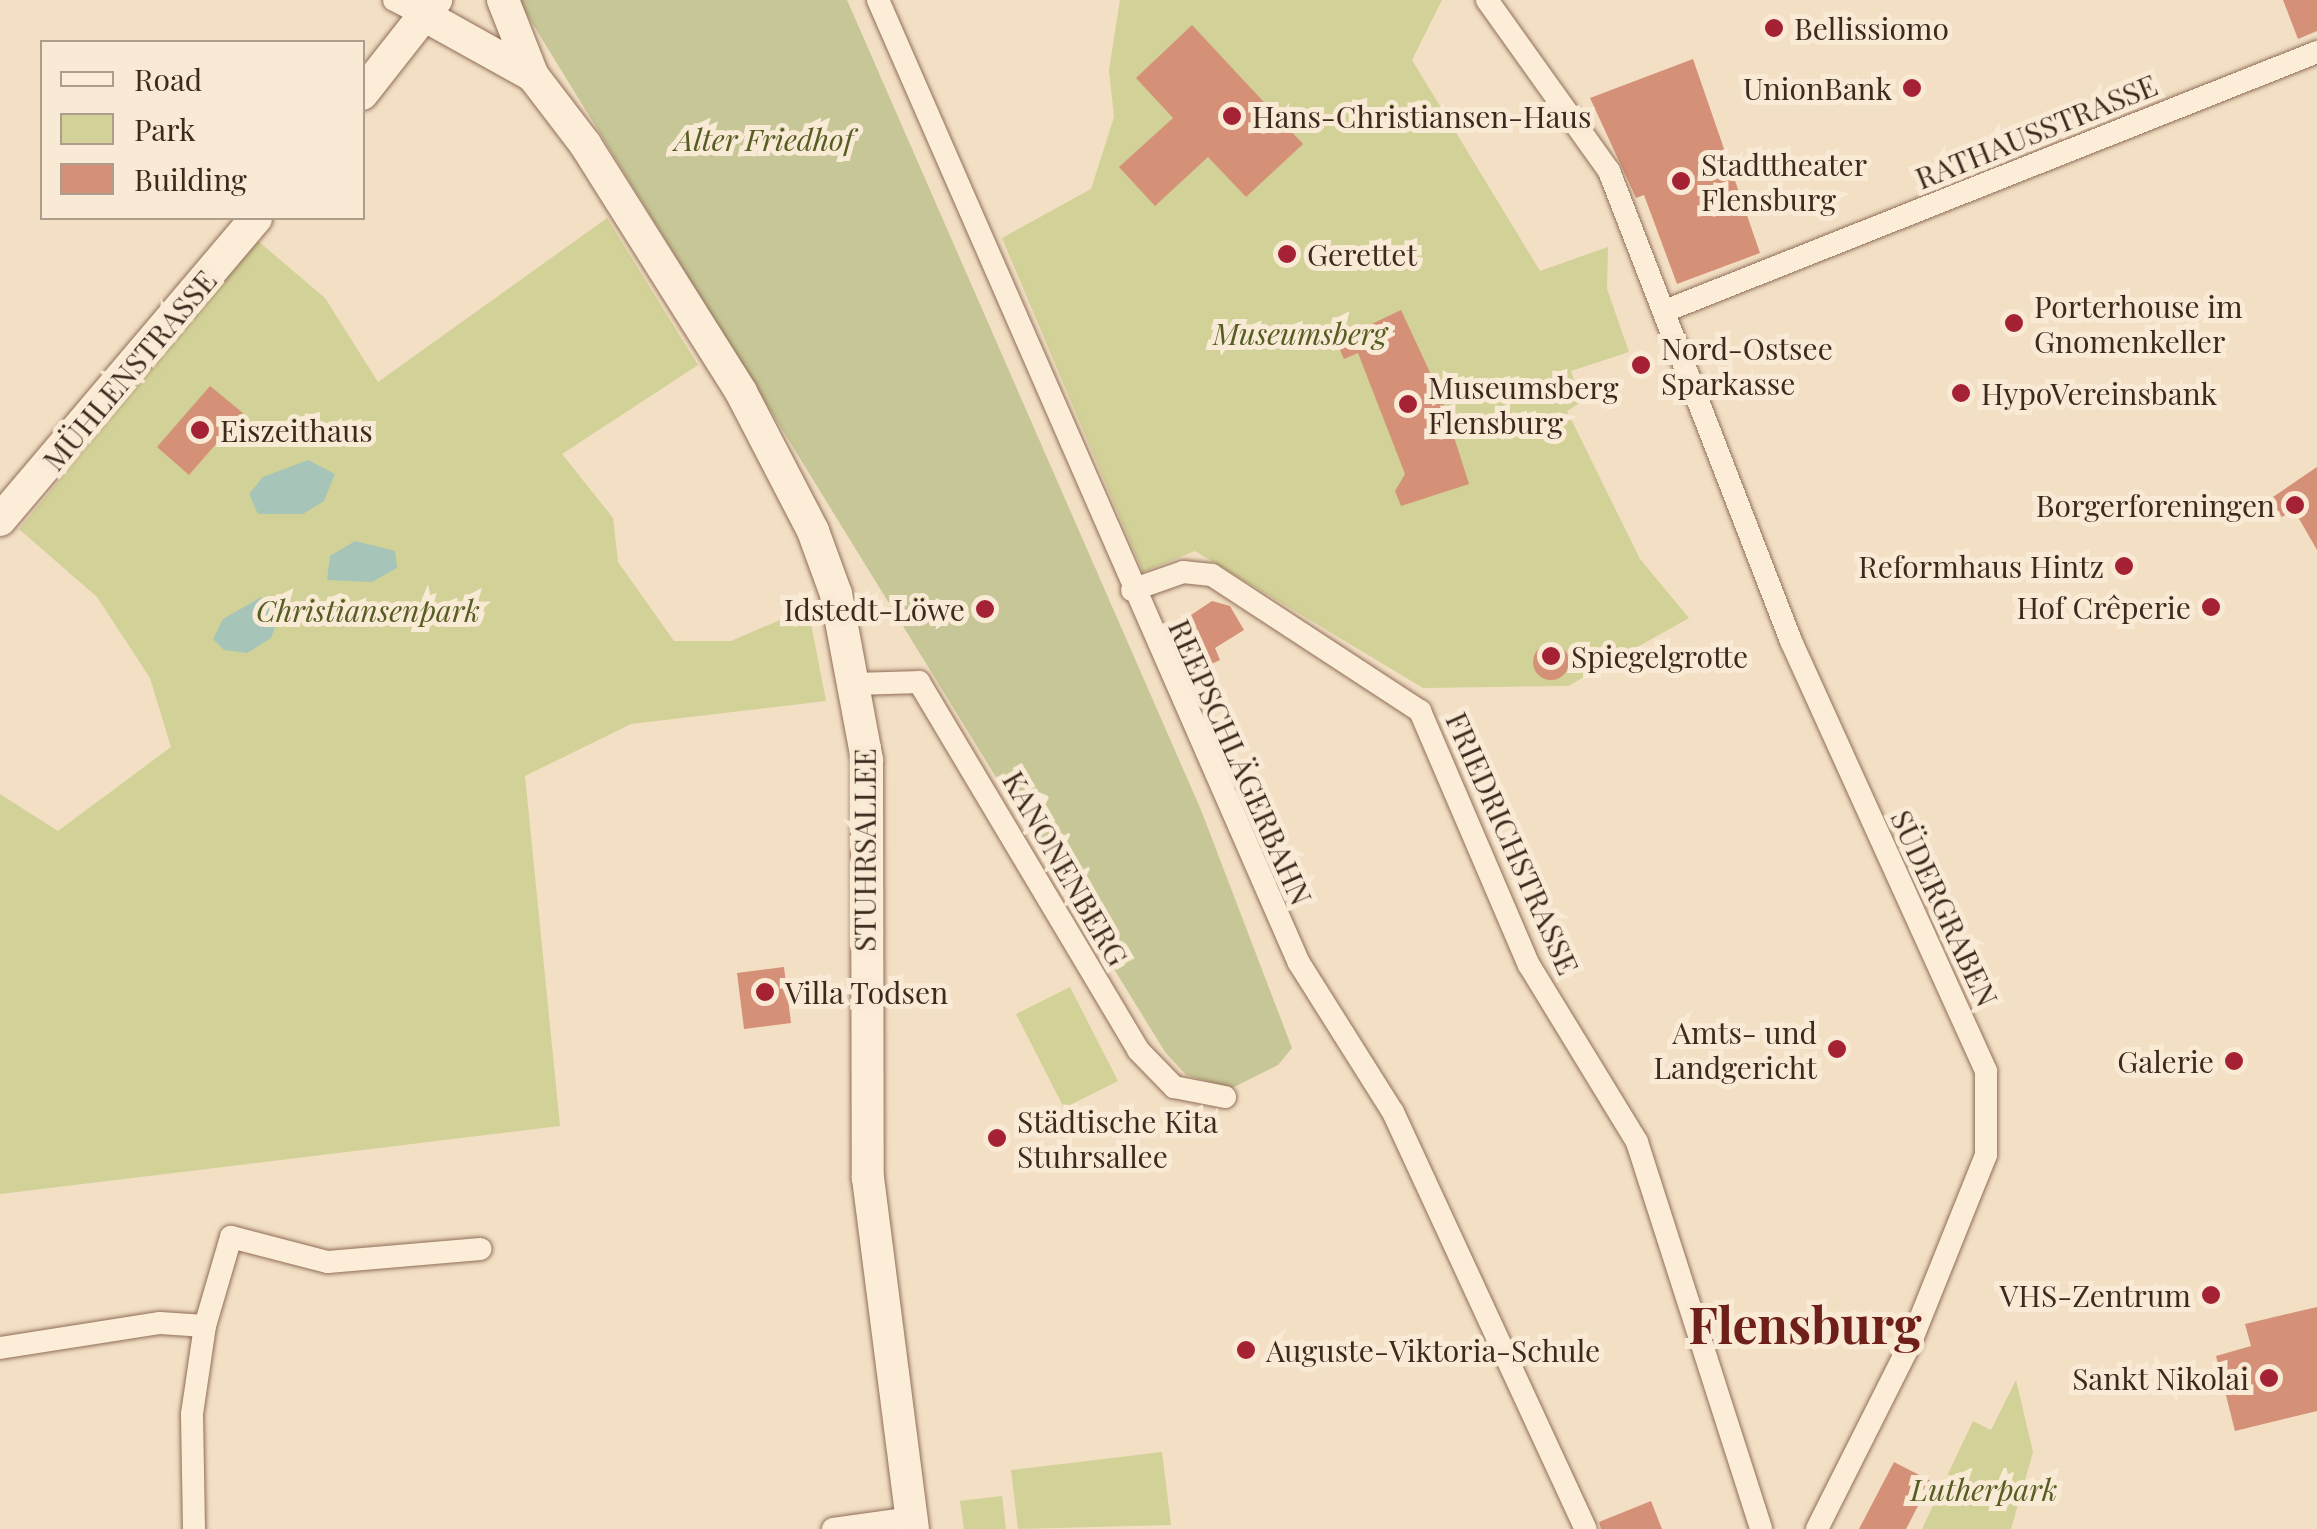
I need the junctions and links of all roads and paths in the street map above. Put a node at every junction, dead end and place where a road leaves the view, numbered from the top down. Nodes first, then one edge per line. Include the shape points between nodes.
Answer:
1 (394, 0) edge
2 (503, 0) edge
3 (878, 0) edge
4 (1487, 0) edge
5 (432, 9) edge
6 (2317, 52) edge
7 (533, 76) junction
8 (365, 90) edge
9 (254, 220) edge
10 (1665, 311) junction
11 (0, 520) edge
12 (1132, 590) junction
13 (857, 684) junction
14 (1225, 1097) dead end
15 (480, 1249) dead end
16 (205, 1326) junction
17 (0, 1348) edge
18 (912, 1523) edge
19 (194, 1529) edge
20 (833, 1529) edge
21 (1586, 1529) edge
22 (1762, 1529) edge
23 (1817, 1529) edge

1 - 5 street
2 - 7 main road
3 - 12 street, REEPSCHLÄGERBAHN via 941,129
4 - 10 street, SÜDERGRABEN via 1584,127
5 - 7 main road, STUHRSALLEE
5 - 8 main road
6 - 10 street, RATHAUSSTRASSE
7 - 13 main road, STUHRSALLEE via 585,144 786,474 836,594
9 - 11 main road, MÜHLENSTRASSE
10 - 23 street, SÜDERGRABEN via 1790,640 1990,1093 1986,1156 1948,1252
12 - 21 street, REEPSCHLÄGERBAHN via 1298,964 1393,1112
12 - 22 street, FRIEDRICHSTRASSE via 1182,572 1212,575 1420,711 1530,965 1637,1142
13 - 14 street, KANONENBERG via 919,682 1138,1050 1174,1087
13 - 18 main road, STUHRSALLEE via 870,838 862,1010 868,1178
15 - 16 street via 328,1262 231,1237
16 - 17 street via 160,1323
16 - 19 street via 189,1453
18 - 20 street

